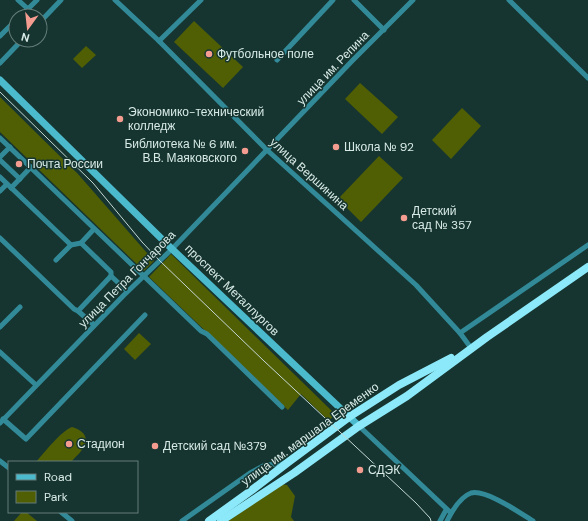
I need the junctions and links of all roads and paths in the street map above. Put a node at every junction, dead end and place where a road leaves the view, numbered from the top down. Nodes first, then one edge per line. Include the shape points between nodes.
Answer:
1 (18, 0) edge
2 (36, 0) edge
3 (61, 0) edge
4 (115, 0) edge
5 (201, 0) edge
6 (333, 0) edge
7 (354, 0) edge
8 (413, 0) edge
9 (509, 0) edge
10 (27, 8) edge
11 (29, 8) edge
12 (48, 14) edge
13 (8, 28) edge
14 (384, 30) junction
15 (0, 36) edge
16 (159, 41) junction
17 (14, 48) edge
18 (277, 60) dead end
19 (0, 63) edge
20 (588, 78) edge
21 (0, 80) edge
22 (0, 138) edge
23 (10, 147) junction
24 (267, 150) junction
25 (0, 159) edge
26 (31, 167) junction
27 (0, 177) edge
28 (20, 179) junction
29 (9, 186) junction
30 (0, 191) edge
31 (94, 229) junction
32 (0, 238) edge
33 (81, 242) junction
34 (71, 245) junction
35 (588, 245) edge
36 (172, 249) junction
37 (56, 260) dead end
38 (588, 267) edge
39 (111, 276) junction
40 (143, 276) junction
41 (127, 292) junction
42 (20, 307) dead end
43 (78, 311) junction
44 (145, 315) dead end
45 (94, 326) junction
46 (0, 327) edge
47 (460, 333) junction
48 (471, 348) junction
49 (0, 352) edge
50 (36, 385) junction
51 (400, 385) junction
52 (407, 396) junction
53 (282, 407) dead end
54 (349, 417) junction
55 (2, 421) edge
56 (359, 426) junction
57 (0, 461) edge
58 (287, 463) junction
59 (8, 467) edge
60 (294, 472) junction
61 (446, 510) junction
62 (62, 513) edge
63 (451, 513) junction
64 (72, 521) edge
65 (182, 521) edge
66 (209, 521) edge
67 (221, 521) edge
68 (440, 521) edge
69 (447, 521) edge
70 (533, 521) edge

1 - 10 street
2 - 11 street
3 - 12 street
4 - 16 street, улица Вершинина
5 - 16 street
6 - 18 street
7 - 14 street
8 - 14 street, улица им. Репина
9 - 20 street
13 - 15 street
14 - 24 street, улица им. Репина
16 - 24 street, улица Вершинина
17 - 19 street
21 - 36 main road, проспект Металлургов
22 - 23 street
23 - 25 street
23 - 26 street
24 - 36 street, улица Петра Гончарова
24 - 47 street, улица Вершинина via 414,284
25 - 28 street
26 - 28 street
26 - 31 street
27 - 29 street
28 - 29 street
29 - 30 street
29 - 34 street
31 - 33 street
31 - 40 street
32 - 43 street
33 - 34 street
33 - 39 street via 111,272
34 - 37 street
35 - 47 street
36 - 40 street, улица Петра Гончарова
36 - 54 main road, проспект Металлургов
38 - 48 highway, улица им. маршала Еременко
39 - 41 street
39 - 43 street
40 - 41 street, улица Петра Гончарова
40 - 53 street
41 - 45 street, улица Петра Гончарова
42 - 46 street
43 - 45 street
44 - 55 street via 26,439
45 - 50 street, улица Петра Гончарова
47 - 48 street, улица Вершинина
48 - 51 highway, улица им. маршала Еременко
48 - 52 highway, улица им. маршала Еременко
49 - 50 street
50 - 55 street, улица Петра Гончарова
51 - 52 highway
51 - 54 highway, улица им. маршала Еременко
52 - 56 highway, улица им. маршала Еременко
54 - 56 main road, проспект Металлургов
54 - 58 highway, улица им. маршала Еременко
56 - 60 highway, улица им. маршала Еременко
56 - 61 street, проспект Металлургов
57 - 59 street
58 - 60 highway via 290,471
58 - 65 street via 265,466 250,473
58 - 66 highway, улица им. маршала Еременко
60 - 67 highway, улица им. маршала Еременко
61 - 63 street, проспект Металлургов
61 - 68 street
62 - 64 street
63 - 69 street
63 - 70 street via 462,499 478,492 490,496

